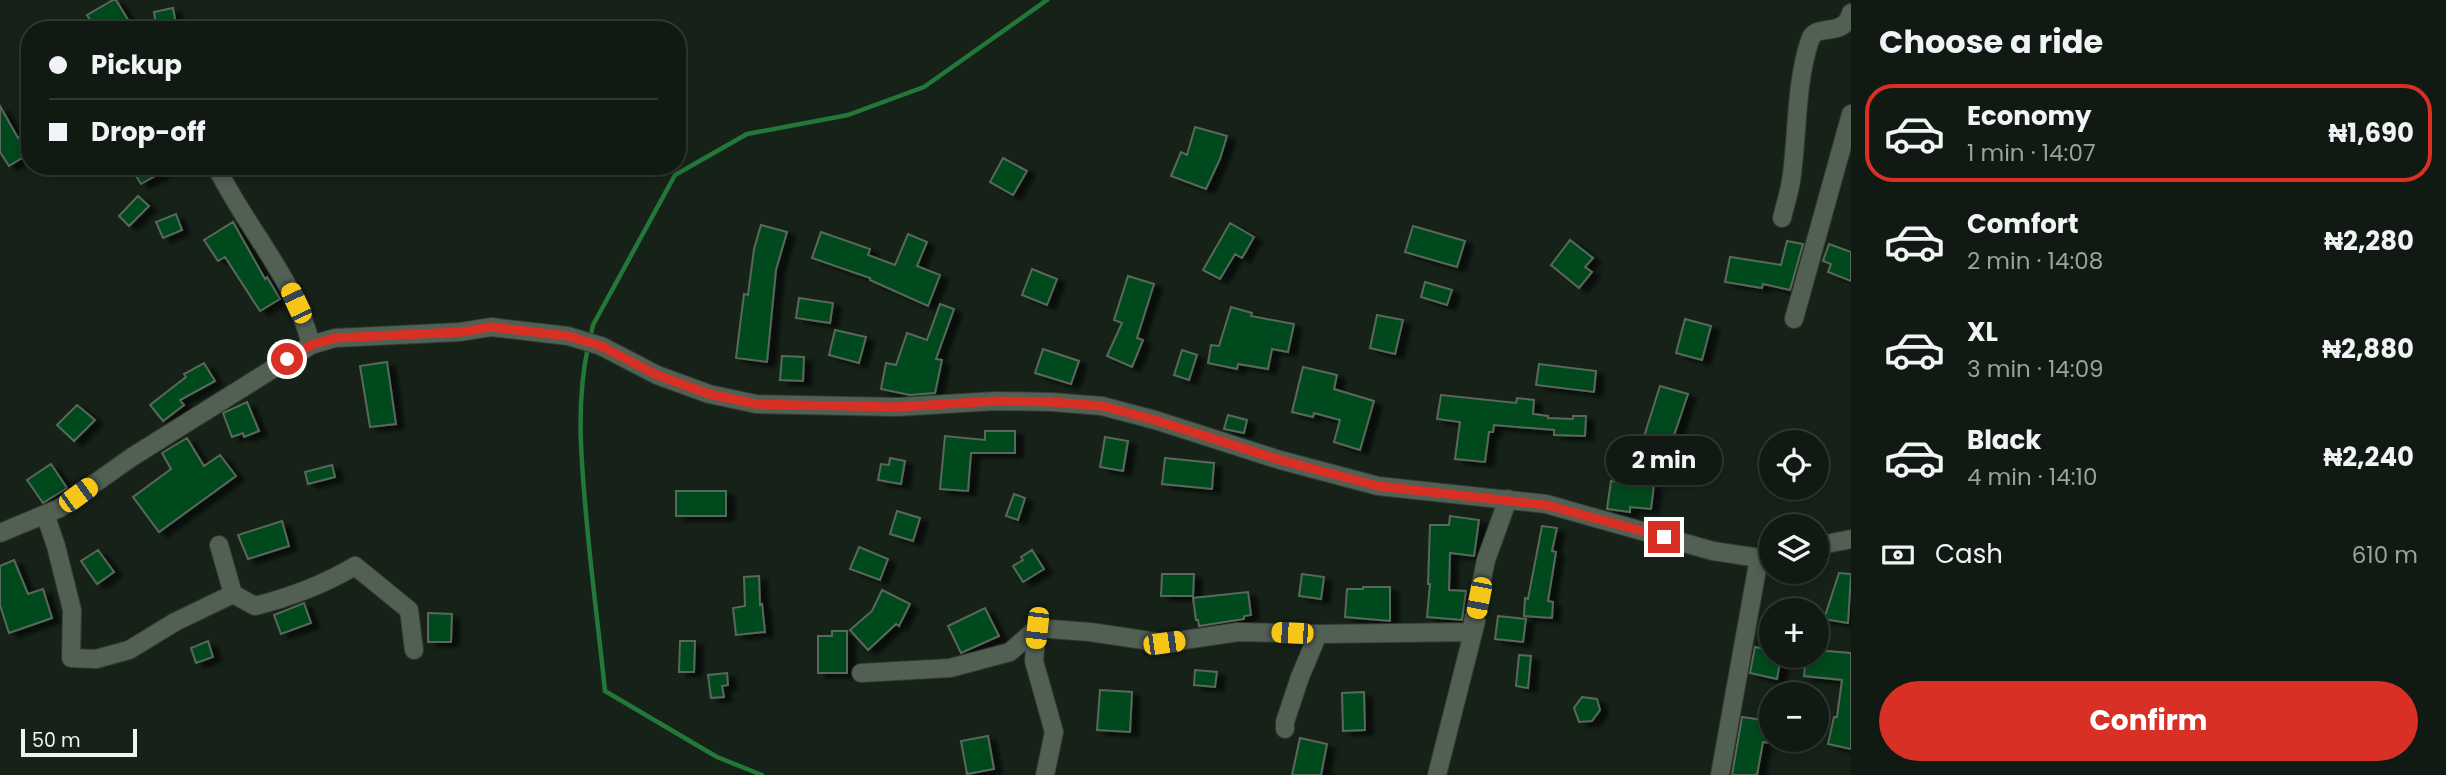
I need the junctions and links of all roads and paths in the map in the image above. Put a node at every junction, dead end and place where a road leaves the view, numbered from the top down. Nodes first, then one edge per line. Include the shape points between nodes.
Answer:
1 (1851, 13) edge
2 (1851, 114) edge
3 (220, 175) edge
4 (1782, 218) dead end
5 (1794, 319) dead end
6 (311, 345) junction
7 (1508, 499) junction
8 (45, 514) junction
9 (0, 533) edge
10 (1851, 539) edge
11 (1829, 543) edge
12 (219, 545) dead end
13 (1759, 556) edge
14 (1759, 584) edge
15 (233, 594) junction
16 (1037, 628) junction
17 (1318, 634) junction
18 (414, 650) dead end
19 (861, 673) dead end
20 (1285, 729) dead end
21 (1045, 775) edge
22 (1437, 775) edge
23 (1720, 775) edge

1 - 4 street via 1837,29 1810,38
2 - 5 street
3 - 6 street via 286,282
6 - 7 street via 335,338 491,327 568,336 709,394 756,404 897,407 1029,401 1102,406 1378,486
6 - 8 street
7 - 13 street via 1546,505 1713,551
7 - 17 street via 1486,560 1471,632
7 - 22 street
8 - 9 street
8 - 15 street via 72,611 71,658 96,659 129,650
10 - 11 street
12 - 15 street
14 - 23 street
15 - 18 street via 255,606 289,597 355,566 409,610
16 - 17 street via 1164,643 1238,632
16 - 19 street via 1010,652 950,668
16 - 21 street via 1034,661 1054,732
17 - 20 street

